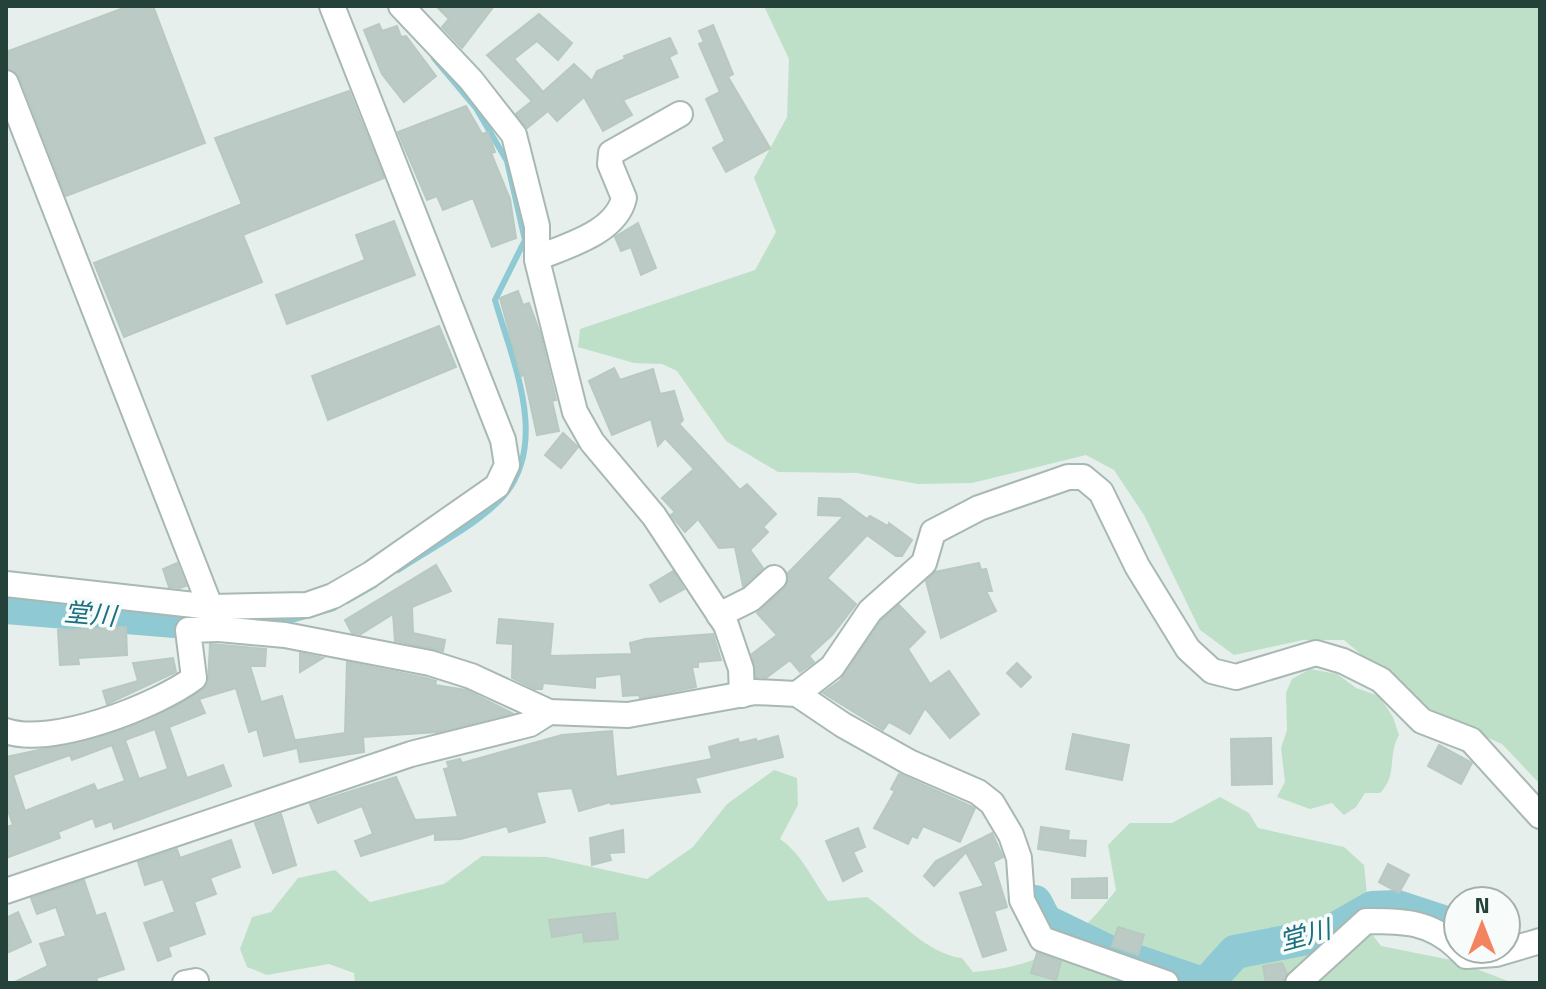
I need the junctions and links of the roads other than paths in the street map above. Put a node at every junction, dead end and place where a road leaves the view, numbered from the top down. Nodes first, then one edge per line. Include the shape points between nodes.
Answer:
1 (332, 6) edge
2 (401, 6) edge
3 (6, 83) edge
4 (680, 114) dead end
5 (537, 258) junction
6 (774, 578) dead end
7 (6, 584) edge
8 (719, 615) junction
9 (215, 618) junction
10 (797, 694) junction
11 (742, 695) junction
12 (549, 712) junction
13 (6, 731) edge
14 (1540, 816) edge
15 (6, 891) edge
16 (1442, 934) edge
17 (1166, 983) edge
18 (1298, 983) edge

1 - 9 street via 503,440 507,465 497,486 479,501 333,596
2 - 5 street via 514,135 537,226
3 - 9 street
4 - 5 street via 611,153 610,164 624,198 615,219
5 - 8 street via 575,412 592,442 654,516
6 - 8 street via 751,599
7 - 9 street
8 - 11 street via 741,669
9 - 12 street via 430,663
9 - 13 street via 188,630 194,678 154,701 69,730 33,735
10 - 11 street
10 - 14 street via 832,667 870,611 924,563 933,532 979,508 1068,477 1083,477 1101,492 1137,566 1188,649 1212,671 1236,677 1316,653 1343,661 1381,680 1422,721 1471,740
10 - 17 street via 909,762 992,803 1011,835 1019,858 1022,900 1042,939
11 - 12 street via 628,715
12 - 15 street via 530,724 411,754
16 - 18 street via 1416,921 1366,921

